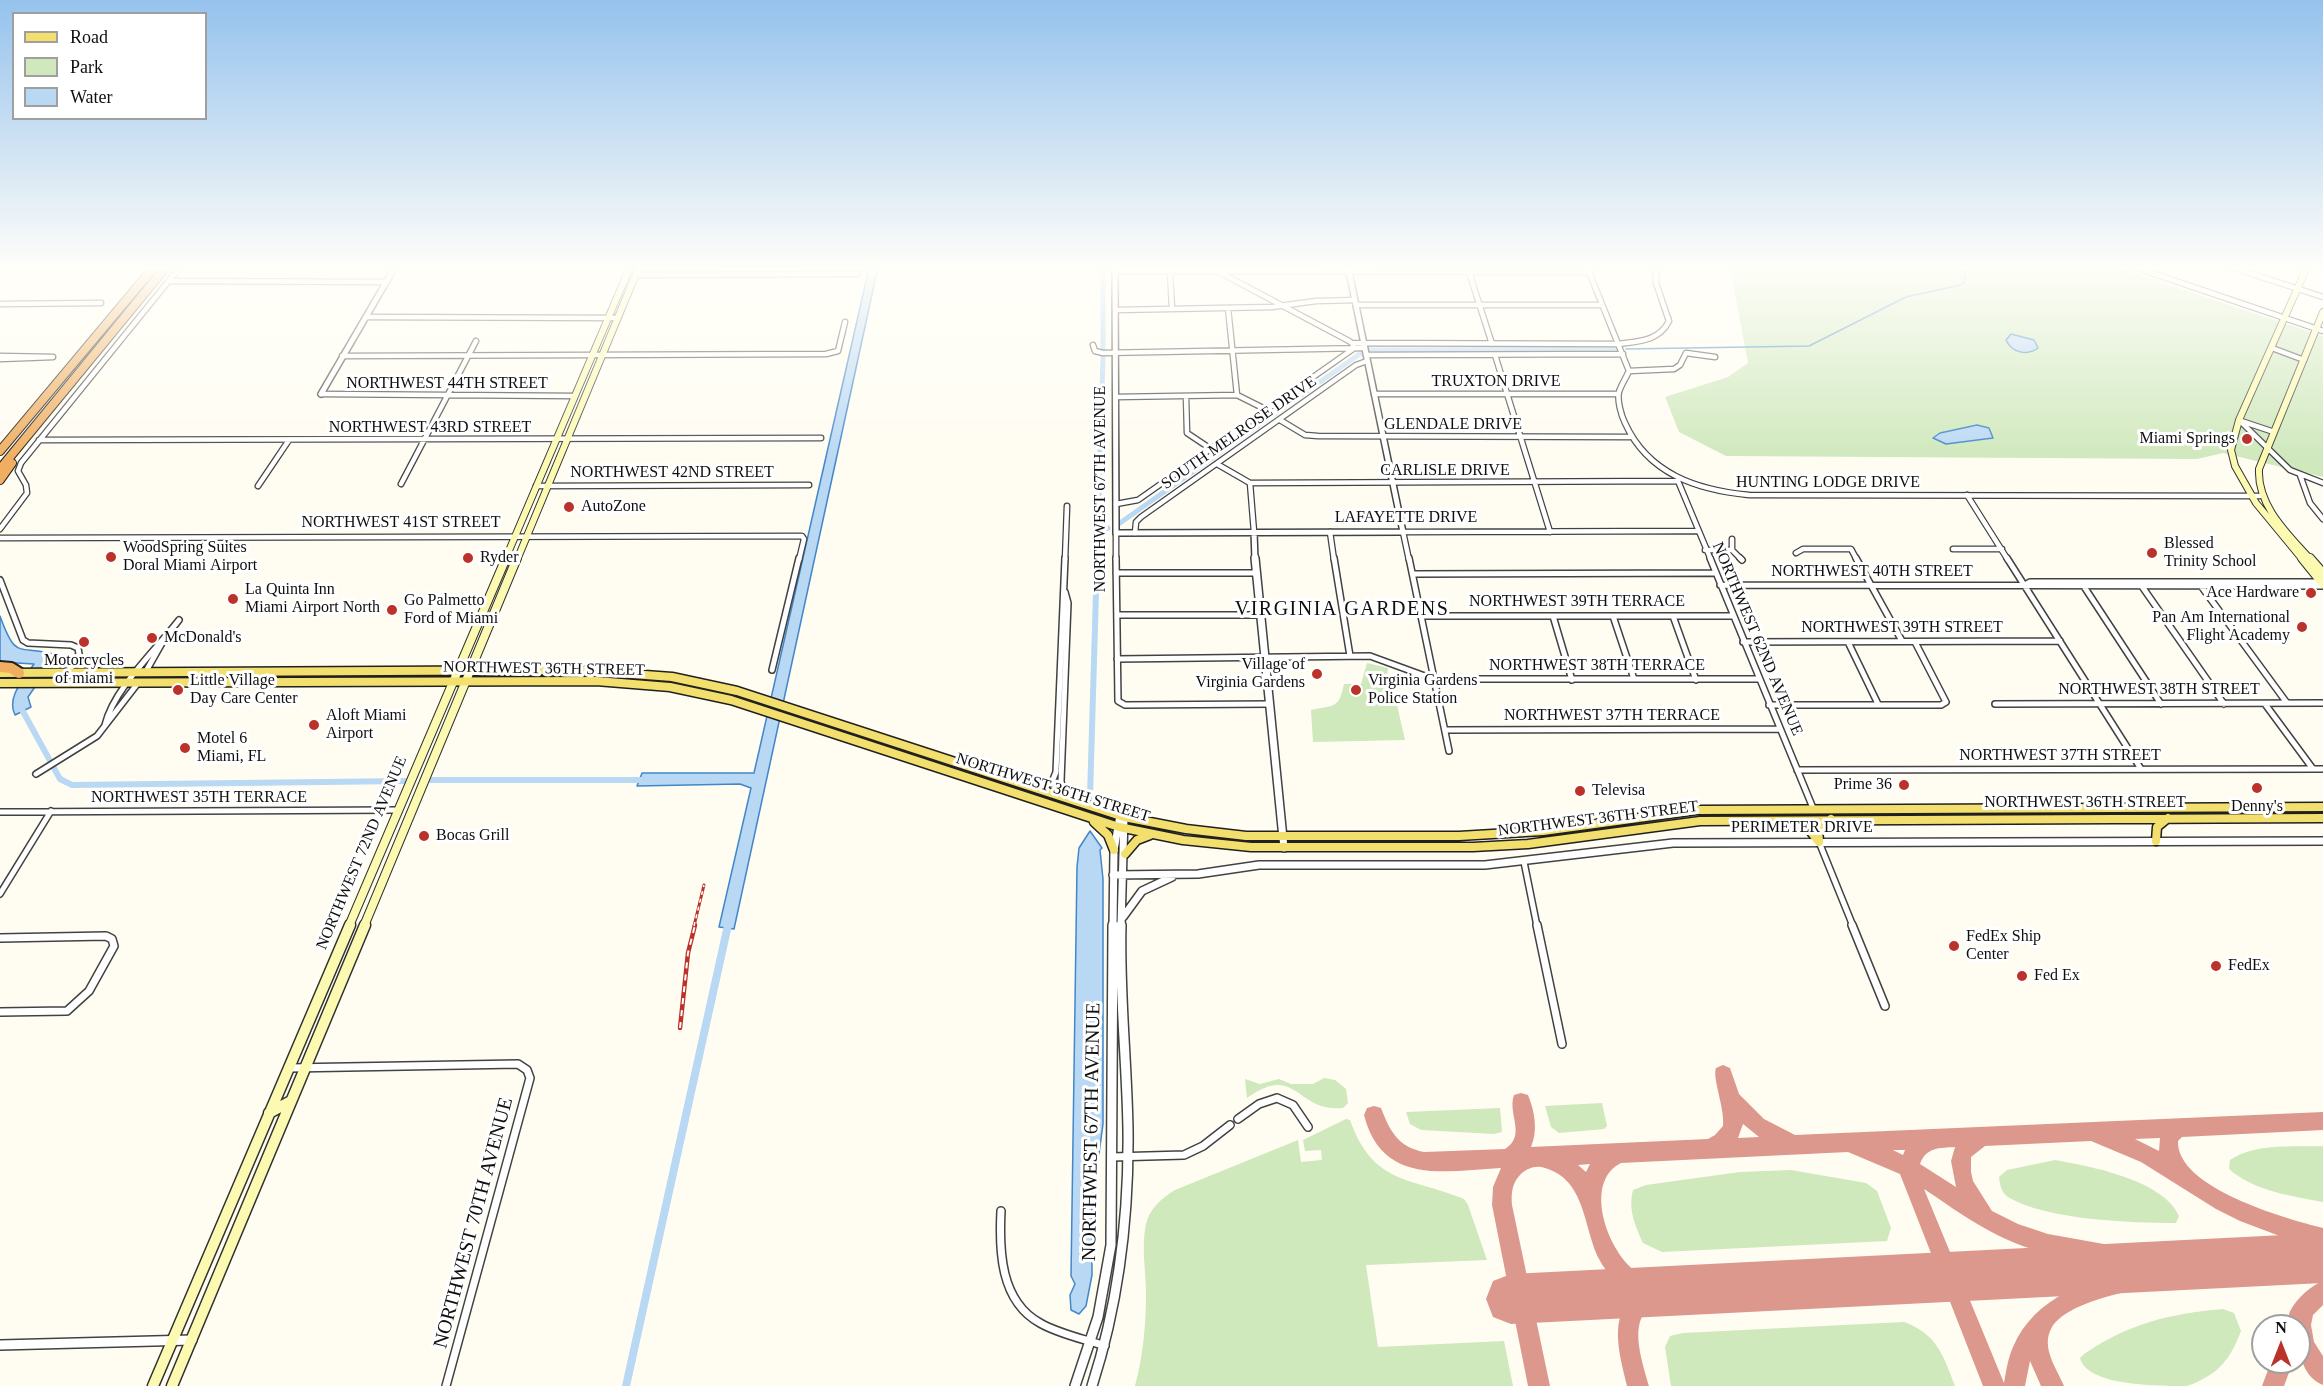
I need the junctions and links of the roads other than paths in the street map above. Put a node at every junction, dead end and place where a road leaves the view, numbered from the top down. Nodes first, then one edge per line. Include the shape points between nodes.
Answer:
1 (95, 332) edge
2 (99, 332) edge
3 (107, 332) edge
4 (113, 332) edge
5 (128, 332) edge
6 (357, 332) edge
7 (602, 332) edge
8 (612, 332) edge
9 (843, 332) edge
10 (1116, 332) edge
11 (1230, 332) edge
12 (1328, 332) edge
13 (1362, 332) edge
14 (1488, 332) edge
15 (1614, 332) edge
16 (1664, 332) edge
17 (2279, 332) edge
18 (2319, 332) edge
19 (476, 341) dead end
20 (1492, 344) junction
21 (1619, 344) junction
22 (1093, 345) dead end
23 (1353, 346) junction
24 (2272, 348) junction
25 (1341, 349) junction
26 (838, 351) joint
27 (1232, 352) junction
28 (1366, 352) junction
29 (1116, 353) junction
30 (1623, 354) junction
31 (1346, 355) junction
32 (1495, 355) junction
33 (342, 356) junction
34 (469, 356) junction
35 (591, 356) junction
36 (602, 356) junction
37 (1715, 357) dead end
38 (0, 358) edge
39 (2304, 360) junction
40 (1629, 370) junction
41 (587, 391) junction
42 (321, 394) joint
43 (1374, 394) junction
44 (1508, 394) junction
45 (1618, 394) junction
46 (1237, 395) junction
47 (447, 396) junction
48 (574, 396) junction
49 (1185, 396) junction
50 (1116, 397) junction
51 (1267, 410) junction
52 (1280, 420) junction
53 (2239, 420) junction
54 (2274, 432) junction
55 (30, 433) junction
56 (1383, 436) junction
57 (1521, 437) junction
58 (1630, 437) junction
59 (821, 438) dead end
60 (39, 440) junction
61 (289, 440) junction
62 (425, 440) junction
63 (555, 440) junction
64 (566, 440) junction
65 (5, 441) edge
66 (2267, 448) junction
67 (1211, 449) junction
68 (0, 451) edge
69 (0, 459) edge
70 (1216, 464) junction
71 (0, 469) edge
72 (2300, 475) junction
73 (0, 480) edge
74 (1678, 481) junction
75 (1250, 483) junction
76 (1393, 483) junction
77 (1535, 483) junction
78 (2323, 483) edge
79 (401, 484) dead end
80 (809, 485) dead end
81 (258, 486) dead end
82 (536, 486) junction
83 (547, 486) junction
84 (1967, 495) junction
85 (2251, 495) junction
86 (2260, 496) junction
87 (1116, 504) junction
88 (1067, 506) dead end
89 (2323, 519) edge
90 (0, 529) edge
91 (1697, 531) junction
92 (1254, 532) junction
93 (1330, 532) junction
94 (1403, 532) junction
95 (1550, 532) junction
96 (1116, 533) junction
97 (1135, 533) junction
98 (515, 537) junction
99 (527, 537) junction
100 (0, 538) edge
101 (1732, 539) dead end
102 (1732, 549) junction
103 (1851, 549) joint
104 (1953, 549) dead end
105 (2002, 549) junction
106 (1705, 550) junction
107 (1796, 553) dead end
108 (1742, 560) dead end
109 (1116, 573) junction
110 (1256, 573) junction
111 (1714, 573) junction
112 (2323, 573) edge
113 (1413, 574) junction
114 (0, 580) edge
115 (2083, 584) junction
116 (2140, 584) junction
117 (2199, 584) junction
118 (2322, 584) edge
119 (1720, 585) junction
120 (1870, 585) junction
121 (2025, 585) junction
122 (1065, 590) junction
123 (1117, 615) junction
124 (1260, 615) junction
125 (1421, 616) junction
126 (1554, 616) junction
127 (1612, 616) junction
128 (1672, 616) junction
129 (1732, 616) junction
130 (179, 620) dead end
131 (2060, 641) junction
132 (1743, 642) junction
133 (1848, 642) junction
134 (1902, 642) junction
135 (1915, 642) junction
136 (1350, 656) junction
137 (1265, 657) junction
138 (1117, 659) junction
139 (0, 667) edge
140 (772, 670) dead end
141 (457, 671) junction
142 (471, 671) junction
143 (142, 672) junction
144 (220, 672) junction
145 (0, 673) edge
146 (68, 673) junction
147 (19, 678) junction
148 (1433, 679) junction
149 (1634, 679) junction
150 (1759, 679) junction
151 (1572, 680) junction
152 (1696, 680) junction
153 (134, 682) junction
154 (215, 682) junction
155 (452, 682) junction
156 (466, 682) junction
157 (0, 683) edge
158 (2323, 703) edge
159 (1269, 704) junction
160 (1878, 704) junction
161 (1995, 704) dead end
162 (2099, 704) junction
163 (2162, 704) junction
164 (2224, 704) junction
165 (2265, 704) junction
166 (2287, 704) junction
167 (1769, 705) junction
168 (752, 708) joint
169 (1779, 729) junction
170 (1445, 730) junction
171 (1449, 751) dead end
172 (2313, 769) junction
173 (2323, 769) edge
174 (1797, 770) junction
175 (2140, 770) junction
176 (36, 774) dead end
177 (1038, 789) junction
178 (1064, 798) junction
179 (2136, 807) junction
180 (2249, 807) junction
181 (2323, 807) edge
182 (1813, 808) junction
183 (1990, 808) junction
184 (398, 810) junction
185 (51, 811) junction
186 (0, 812) edge
187 (1672, 812) junction
188 (1122, 816) junction
189 (2323, 816) edge
190 (1089, 818) junction
191 (2127, 818) junction
192 (2157, 818) junction
193 (2168, 818) junction
194 (2239, 818) junction
195 (1791, 819) junction
196 (1832, 819) junction
197 (1995, 819) junction
198 (1677, 822) junction
199 (1122, 828) junction
200 (1151, 835) junction
201 (1471, 836) junction
202 (1283, 837) junction
203 (2156, 841) junction
204 (2323, 841) edge
205 (1819, 842) junction
206 (1473, 847) junction
207 (1284, 848) junction
208 (1114, 850) junction
209 (1125, 854) junction
210 (1524, 862) junction
211 (1183, 874) junction
212 (1113, 875) junction
213 (1125, 875) junction
214 (0, 894) edge
215 (1122, 919) junction
216 (360, 936) junction
217 (344, 937) junction
218 (0, 938) edge
219 (1885, 1006) dead end
220 (0, 1012) edge
221 (1562, 1044) dead end
222 (288, 1068) junction
223 (305, 1068) junction
224 (292, 1100) junction
225 (269, 1113) junction
226 (1238, 1119) dead end
227 (1230, 1125) dead end
228 (1308, 1127) dead end
229 (1112, 1157) junction
230 (1126, 1157) junction
231 (1001, 1211) dead end
232 (192, 1340) junction
233 (172, 1341) junction
234 (1092, 1342) junction
235 (0, 1345) edge
236 (1105, 1346) junction
237 (153, 1386) edge
238 (172, 1386) edge
239 (446, 1386) edge
240 (1075, 1386) edge
241 (1092, 1386) edge

1 - 65 highway
2 - 65 highway
3 - 69 highway
4 - 55 highway
5 - 60 street
6 - 33 street
7 - 35 main road, NORTHWEST 72ND AVENUE
8 - 36 main road, NORTHWEST 72ND AVENUE
9 - 26 street
10 - 29 street, NORTHWEST 67TH AVENUE
11 - 27 street
12 - 23 street
13 - 28 street
14 - 20 street
15 - 21 street
16 - 21 street via 1649,340
17 - 24 main road
18 - 39 main road
19 - 34 street
20 - 21 street
20 - 28 street
21 - 30 street
22 - 29 street via 1097,352
23 - 25 street
23 - 28 street
23 - 31 street
24 - 39 street
24 - 53 main road
25 - 27 street
25 - 31 street
26 - 36 street
27 - 29 street
27 - 46 street
28 - 32 street, SOUTH MELROSE DRIVE
28 - 43 street
28 - 52 street, SOUTH MELROSE DRIVE via 1356,365
29 - 50 street, NORTHWEST 67TH AVENUE
30 - 32 street, SOUTH MELROSE DRIVE
30 - 40 street
31 - 51 street
32 - 44 street
33 - 34 street
33 - 42 street
34 - 35 street
34 - 47 street
35 - 36 street
35 - 48 main road, NORTHWEST 72ND AVENUE
36 - 41 main road, NORTHWEST 72ND AVENUE
37 - 40 street via 1686,353 1674,369
38 - 38 street via 48,359 52,357
39 - 54 main road
40 - 45 street
41 - 48 main road
41 - 64 main road, NORTHWEST 72ND AVENUE
42 - 47 street, NORTHWEST 44TH STREET
43 - 44 street, TRUXTON DRIVE
43 - 56 street
44 - 45 street, TRUXTON DRIVE
44 - 57 street
45 - 58 street, HUNTING LODGE DRIVE
46 - 49 street
46 - 51 street
47 - 48 street, NORTHWEST 44TH STREET
47 - 62 street
48 - 63 main road, NORTHWEST 72ND AVENUE
49 - 50 street
49 - 67 street via 1187,433
50 - 87 street, NORTHWEST 67TH AVENUE
51 - 67 street
52 - 56 street, GLENDALE DRIVE via 1311,436
52 - 70 street, SOUTH MELROSE DRIVE
53 - 54 street
53 - 66 street
53 - 85 main road via 2231,450
54 - 66 main road
55 - 71 highway
55 - 73 highway
56 - 57 street, GLENDALE DRIVE
56 - 76 street
57 - 58 street, GLENDALE DRIVE
57 - 77 street
58 - 74 street, HUNTING LODGE DRIVE via 1647,459
59 - 64 street, NORTHWEST 43RD STREET
60 - 61 street, NORTHWEST 43RD STREET
60 - 90 street via 18,471 27,493
61 - 62 street, NORTHWEST 43RD STREET
61 - 81 street
62 - 63 street, NORTHWEST 43RD STREET
62 - 79 street
63 - 64 street, NORTHWEST 43RD STREET
63 - 82 main road, NORTHWEST 72ND AVENUE
64 - 83 main road, NORTHWEST 72ND AVENUE
65 - 68 highway
66 - 72 street
66 - 86 main road via 2257,477
67 - 87 street via 1138,500
70 - 75 street, CARLISLE DRIVE
70 - 97 street, SOUTH MELROSE DRIVE via 1141,516
72 - 78 street
72 - 89 street via 2310,502
74 - 77 street, CARLISLE DRIVE
74 - 84 street, HUNTING LODGE DRIVE via 1737,495
74 - 91 street, NORTHWEST 62ND AVENUE
75 - 76 street, CARLISLE DRIVE
75 - 92 street
76 - 77 street, CARLISLE DRIVE
76 - 94 street
77 - 95 street
80 - 83 street, NORTHWEST 42ND STREET
82 - 83 street, NORTHWEST 42ND STREET
82 - 98 main road, NORTHWEST 72ND AVENUE
83 - 99 main road, NORTHWEST 72ND AVENUE
84 - 85 street, HUNTING LODGE DRIVE
84 - 105 street
85 - 86 street, HUNTING LODGE DRIVE
85 - 118 main road
86 - 112 main road
87 - 96 street, NORTHWEST 67TH AVENUE
88 - 122 street
91 - 95 street, LAFAYETTE DRIVE
91 - 106 street, NORTHWEST 62ND AVENUE
92 - 93 street, LAFAYETTE DRIVE
92 - 97 street, LAFAYETTE DRIVE
92 - 110 street
93 - 94 street, LAFAYETTE DRIVE
93 - 136 street
94 - 95 street, LAFAYETTE DRIVE
94 - 113 street
96 - 97 street, LAFAYETTE DRIVE
96 - 109 street, NORTHWEST 67TH AVENUE
98 - 99 street, NORTHWEST 41ST STREET
98 - 100 street, NORTHWEST 41ST STREET
98 - 141 main road, NORTHWEST 72ND AVENUE
99 - 140 street, NORTHWEST 41ST STREET via 801,536 804,539
99 - 142 main road, NORTHWEST 72ND AVENUE
101 - 102 street
102 - 106 street
102 - 108 street
103 - 107 street via 1803,549
103 - 120 street
104 - 105 street
105 - 121 street
106 - 111 street, NORTHWEST 62ND AVENUE
109 - 110 street
109 - 123 street, NORTHWEST 67TH AVENUE
110 - 124 street
111 - 113 street
111 - 119 street, NORTHWEST 62ND AVENUE
113 - 125 street
114 - 146 street via 22,640 78,648 79,654
115 - 116 street, NORTHWEST 40TH STREET
115 - 121 street, NORTHWEST 40TH STREET
115 - 163 street
116 - 117 street, NORTHWEST 40TH STREET
116 - 164 street
117 - 118 street, NORTHWEST 40TH STREET
117 - 166 street
119 - 120 street, NORTHWEST 40TH STREET
119 - 129 street, NORTHWEST 62ND AVENUE
120 - 121 street, NORTHWEST 40TH STREET
120 - 134 street
121 - 131 street
122 - 177 street via 1056,772 1052,782
122 - 178 street via 1068,603 1061,781
123 - 124 street
123 - 138 street, NORTHWEST 67TH AVENUE
124 - 137 street
125 - 126 street, NORTHWEST 39TH TERRACE
125 - 148 street
126 - 127 street, NORTHWEST 39TH TERRACE
126 - 151 street
127 - 128 street, NORTHWEST 39TH TERRACE
127 - 149 street
128 - 129 street, NORTHWEST 39TH TERRACE
128 - 152 street
129 - 132 street, NORTHWEST 62ND AVENUE
130 - 143 street
131 - 135 street, NORTHWEST 39TH STREET
131 - 162 street
132 - 133 street, NORTHWEST 39TH STREET
132 - 150 street, NORTHWEST 62ND AVENUE
133 - 134 street, NORTHWEST 39TH STREET
133 - 160 street
134 - 135 street, NORTHWEST 39TH STREET
135 - 160 street via 1946,702
136 - 137 street, NORTHWEST 38TH TERRACE
136 - 148 street, NORTHWEST 38TH TERRACE via 1377,657
137 - 138 street, NORTHWEST 38TH TERRACE
137 - 159 street
138 - 159 street, NORTHWEST 67TH AVENUE via 1116,697 1125,705
139 - 147 highway via 11,668
141 - 142 main road, NORTHWEST 36TH STREET
141 - 144 main road, NORTHWEST 36TH STREET
141 - 155 main road, NORTHWEST 72ND AVENUE
142 - 156 main road, NORTHWEST 72ND AVENUE
142 - 177 main road, NORTHWEST 36TH STREET via 578,670 647,674 704,683
143 - 144 main road, NORTHWEST 36TH STREET
143 - 146 main road, NORTHWEST 36TH STREET
143 - 153 street
144 - 154 main road
145 - 147 main road, NORTHWEST 36TH STREET
146 - 147 main road, NORTHWEST 36TH STREET
147 - 153 main road, NORTHWEST 36TH STREET via 41,683
147 - 157 main road, NORTHWEST 36TH STREET
148 - 151 street, NORTHWEST 38TH TERRACE
148 - 170 street
149 - 151 street, NORTHWEST 38TH TERRACE
149 - 152 street, NORTHWEST 38TH TERRACE
150 - 152 street, NORTHWEST 38TH TERRACE
150 - 167 street, NORTHWEST 62ND AVENUE
153 - 154 main road, NORTHWEST 36TH STREET
153 - 176 street via 97,736
154 - 155 main road, NORTHWEST 36TH STREET
155 - 156 main road, NORTHWEST 36TH STREET
155 - 184 main road, NORTHWEST 72ND AVENUE
156 - 168 main road, NORTHWEST 36TH STREET via 645,684 701,693
156 - 216 main road, NORTHWEST 72ND AVENUE
158 - 166 street, NORTHWEST 38TH STREET
159 - 202 street
160 - 167 street
161 - 162 street, NORTHWEST 38TH STREET
162 - 163 street, NORTHWEST 38TH STREET
162 - 175 street
163 - 164 street, NORTHWEST 38TH STREET
164 - 165 street, NORTHWEST 38TH STREET
165 - 166 street, NORTHWEST 38TH STREET
165 - 172 street
167 - 169 street, NORTHWEST 62ND AVENUE
168 - 190 main road, NORTHWEST 36TH STREET
169 - 170 street, NORTHWEST 37TH TERRACE
169 - 174 street, NORTHWEST 62ND AVENUE
170 - 171 street
172 - 173 street, NORTHWEST 37TH STREET
172 - 175 street, NORTHWEST 37TH STREET
174 - 175 street, NORTHWEST 37TH STREET
174 - 182 street, NORTHWEST 62ND AVENUE
177 - 178 main road, NORTHWEST 36TH STREET
178 - 188 main road, NORTHWEST 36TH STREET
179 - 180 main road, NORTHWEST 36TH STREET
179 - 183 main road, NORTHWEST 36TH STREET
179 - 191 main road
179 - 192 main road
180 - 181 main road, NORTHWEST 36TH STREET
180 - 194 main road
182 - 183 main road, NORTHWEST 36TH STREET
182 - 187 main road, NORTHWEST 36TH STREET
183 - 197 main road
184 - 185 street, NORTHWEST 35TH TERRACE
184 - 217 main road, NORTHWEST 72ND AVENUE
185 - 186 street, NORTHWEST 35TH TERRACE
185 - 214 street
187 - 198 main road
187 - 201 main road, NORTHWEST 36TH STREET via 1543,831
188 - 199 street, NORTHWEST 67TH AVENUE
188 - 202 main road, NORTHWEST 36TH STREET via 1197,831
189 - 194 main road, NORTHWEST 36TH STREET
190 - 199 main road, NORTHWEST 36TH STREET
190 - 208 main road via 1108,835
191 - 192 main road, NORTHWEST 36TH STREET
191 - 197 main road, NORTHWEST 36TH STREET
192 - 193 main road, NORTHWEST 36TH STREET
193 - 194 main road, NORTHWEST 36TH STREET
193 - 203 main road via 2157,827
195 - 196 main road, NORTHWEST 36TH STREET
195 - 198 main road, NORTHWEST 36TH STREET
195 - 205 main road via 1808,828
196 - 197 main road, NORTHWEST 36TH STREET
196 - 205 main road via 1818,829
198 - 206 main road, NORTHWEST 36TH STREET via 1528,844
199 - 200 main road, NORTHWEST 36TH STREET
199 - 208 street, NORTHWEST 67TH AVENUE
199 - 209 street, NORTHWEST 67TH AVENUE
200 - 207 main road, NORTHWEST 36TH STREET via 1218,845
200 - 209 main road via 1137,840
201 - 202 main road, NORTHWEST 36TH STREET
201 - 206 main road
202 - 207 street
203 - 204 street, PERIMETER DRIVE
203 - 205 street, PERIMETER DRIVE
205 - 210 street, PERIMETER DRIVE via 1673,843
205 - 219 street
206 - 207 main road, NORTHWEST 36TH STREET
208 - 212 street, NORTHWEST 67TH AVENUE
209 - 213 street, NORTHWEST 67TH AVENUE
210 - 211 street, PERIMETER DRIVE via 1247,866
210 - 221 street
211 - 213 street
211 - 215 street via 1144,887
212 - 213 street
212 - 229 street, NORTHWEST 67TH AVENUE
213 - 215 street, NORTHWEST 67TH AVENUE
215 - 230 street, NORTHWEST 67TH AVENUE
216 - 217 main road
216 - 223 main road, NORTHWEST 72ND AVENUE
217 - 222 main road, NORTHWEST 72ND AVENUE
218 - 220 street via 106,936 114,946 85,998 75,1008
222 - 223 street
222 - 225 main road, NORTHWEST 72ND AVENUE
223 - 224 main road, NORTHWEST 72ND AVENUE
223 - 239 street, NORTHWEST 70TH AVENUE via 518,1064 527,1070 530,1078
224 - 225 main road
224 - 232 main road, NORTHWEST 72ND AVENUE
225 - 233 main road, NORTHWEST 72ND AVENUE
226 - 228 street via 1264,1099 1279,1097 1297,1107
227 - 230 street via 1184,1155
229 - 230 street
229 - 234 street, NORTHWEST 67TH AVENUE via 1110,1255
230 - 236 street, NORTHWEST 67TH AVENUE via 1123,1266
231 - 234 street via 1000,1260 1011,1292 1030,1317
232 - 233 street
232 - 238 main road, NORTHWEST 72ND AVENUE
233 - 235 street
233 - 237 main road, NORTHWEST 72ND AVENUE
234 - 236 street
234 - 240 street, NORTHWEST 67TH AVENUE
236 - 241 street, NORTHWEST 67TH AVENUE

